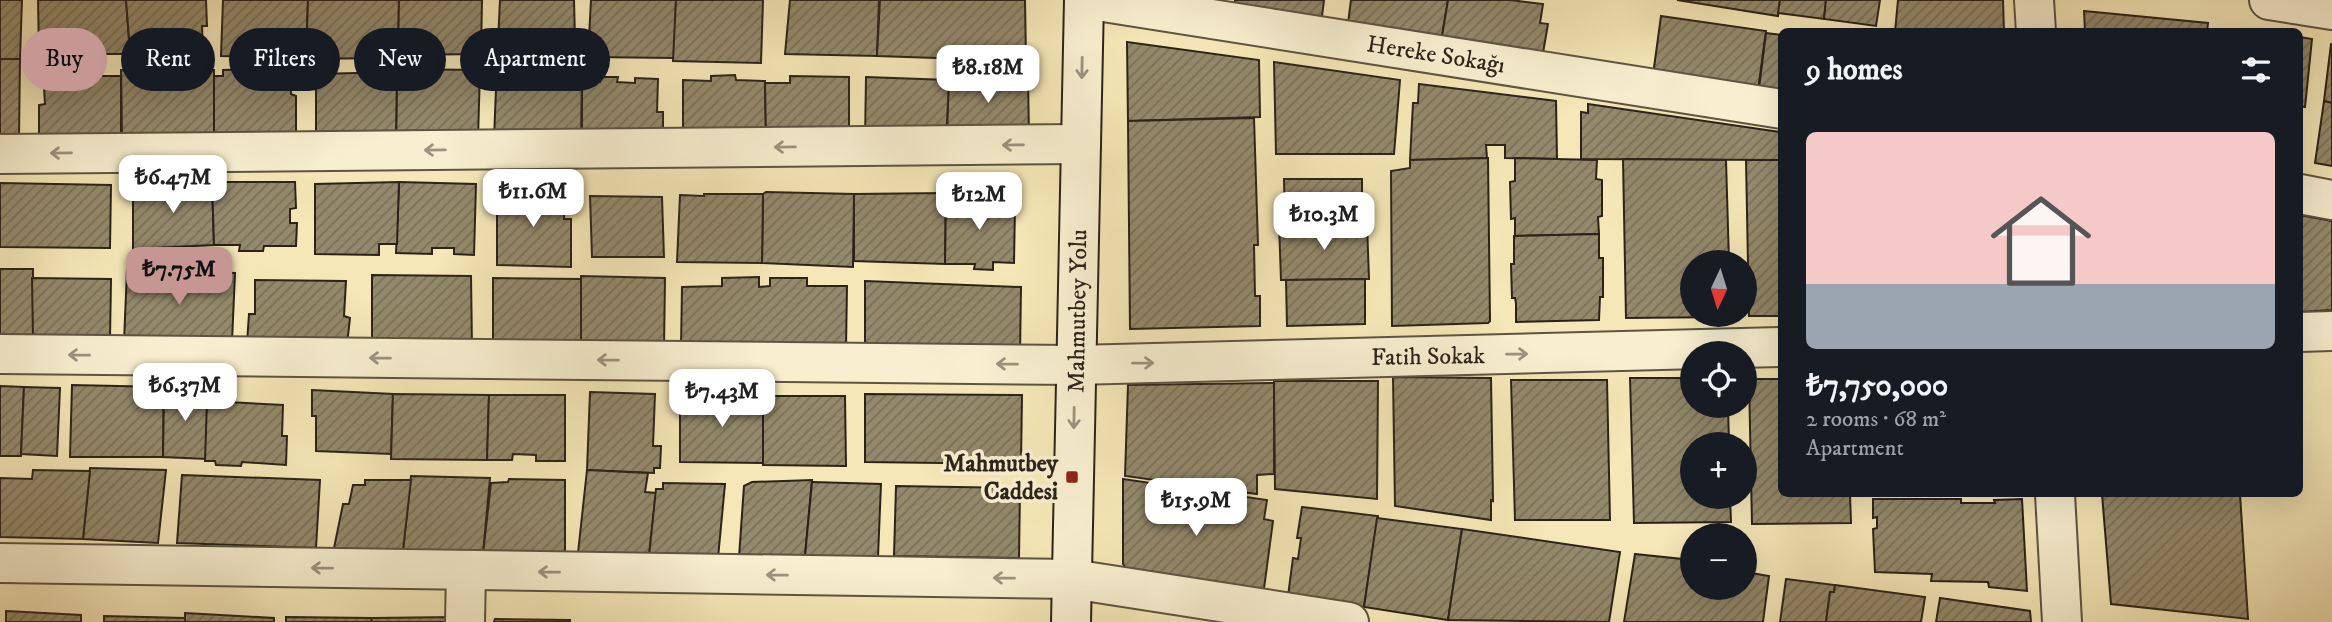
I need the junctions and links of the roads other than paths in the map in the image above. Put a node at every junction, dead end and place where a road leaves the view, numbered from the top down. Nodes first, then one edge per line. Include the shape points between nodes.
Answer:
1 (1084, 0) edge
2 (1091, 0) edge
3 (2034, 0) edge
4 (2269, 0) edge
5 (2332, 10) edge
6 (2036, 28) edge
7 (1778, 108) edge
8 (1081, 144) junction
9 (0, 154) edge
10 (2303, 195) edge
11 (2332, 200) edge
12 (2332, 331) edge
13 (2303, 332) edge
14 (1778, 347) edge
15 (0, 354) edge
16 (1075, 365) junction
17 (2055, 497) edge
18 (0, 563) edge
19 (466, 571) junction
20 (1072, 579) junction
21 (465, 622) edge
22 (1071, 622) edge
23 (1349, 622) edge
24 (2062, 622) edge

1 -> 8 street, Mahmutbey Yolu
2 - 7 street, Hereke Sokağı
3 - 6 street
4 - 5 street
8 -> 9 street
8 - 16 street, Mahmutbey Yolu
10 - 11 street
12 - 13 street
16 -> 14 street, Fatih Sokak
16 -> 15 street, Fatih Sokak
16 -> 20 street, Mahmutbey Yolu
17 - 24 street
19 -> 18 street
20 -> 19 street
19 - 21 street
20 - 22 street, Mahmutbey Yolu
20 - 23 street

